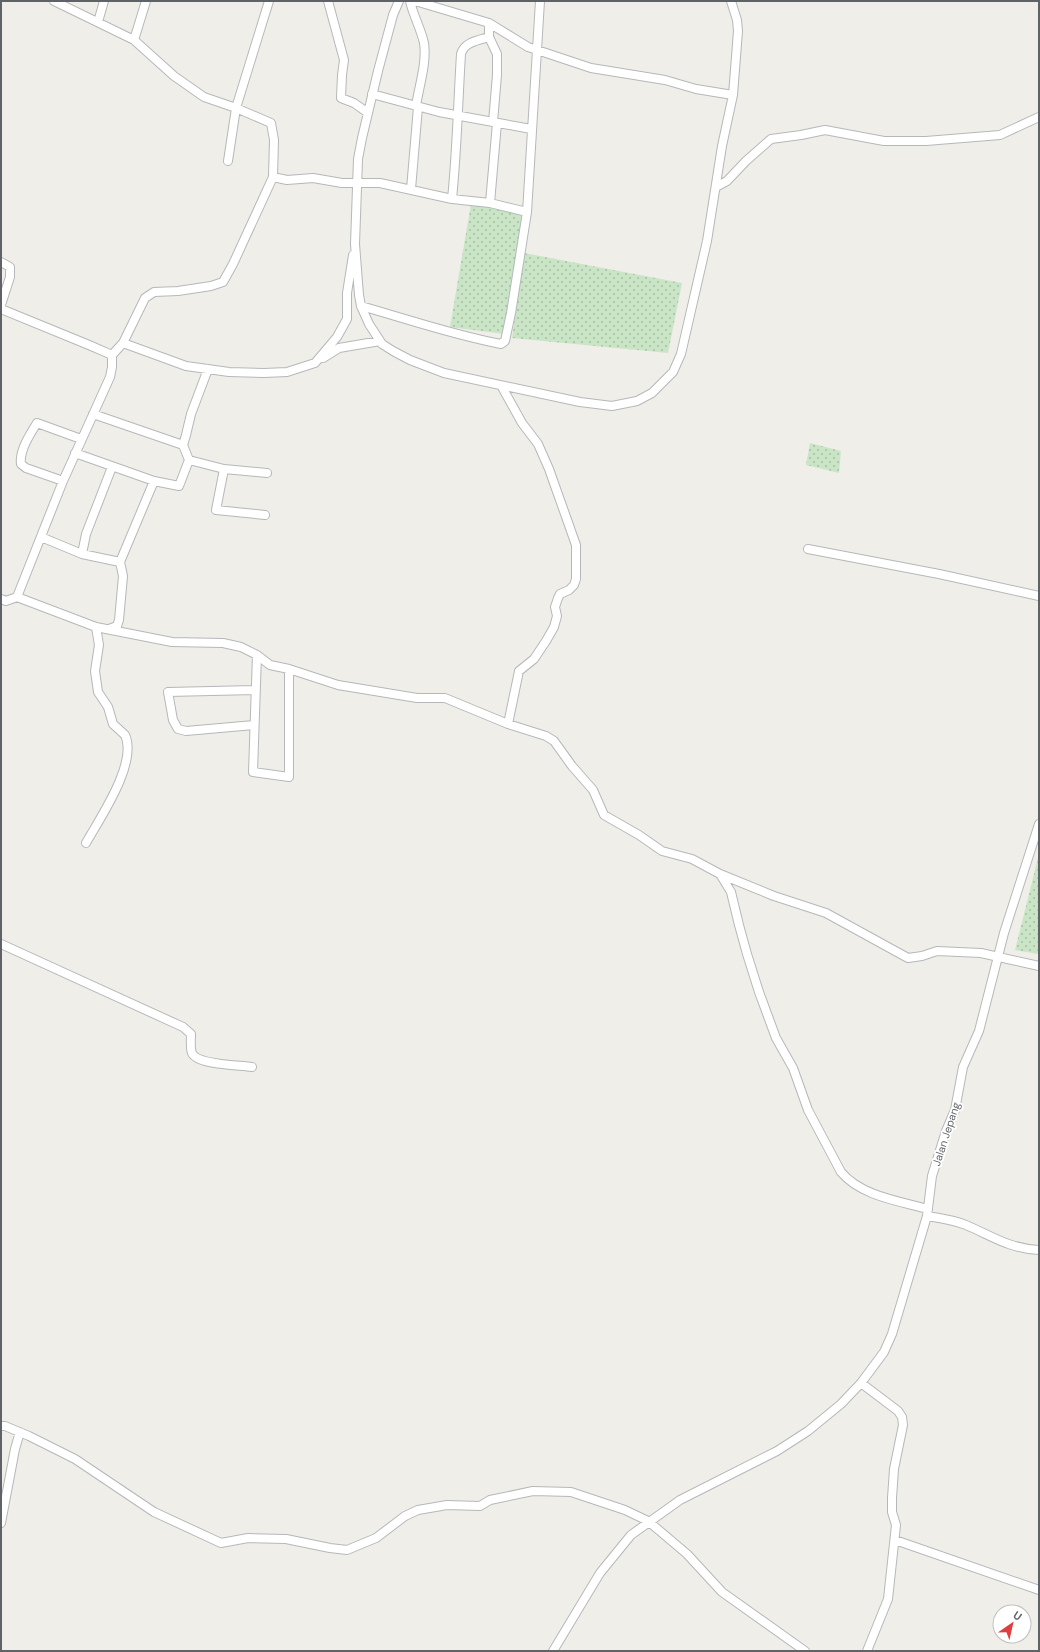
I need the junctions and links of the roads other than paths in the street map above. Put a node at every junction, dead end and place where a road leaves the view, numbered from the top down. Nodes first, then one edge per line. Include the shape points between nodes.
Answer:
1 (54, 1) edge
2 (104, 1) edge
3 (146, 1) edge
4 (269, 1) edge
5 (328, 1) edge
6 (399, 1) edge
7 (410, 1) edge
8 (415, 1) edge
9 (540, 1) edge
10 (731, 1) edge
11 (66, 4) edge
12 (98, 22) junction
13 (490, 23) junction
14 (489, 37) junction
15 (134, 40) junction
16 (537, 50) junction
17 (372, 94) junction
18 (733, 95) junction
19 (417, 106) junction
20 (236, 108) junction
21 (368, 113) junction
22 (456, 115) junction
23 (1039, 116) edge
24 (495, 123) junction
25 (531, 129) junction
26 (228, 161) dead end
27 (273, 177) junction
28 (358, 182) junction
29 (716, 187) junction
30 (411, 189) junction
31 (452, 199) junction
32 (490, 204) junction
33 (527, 212) junction
34 (355, 244) junction
35 (1, 262) edge
36 (1, 305) edge
37 (361, 306) junction
38 (1, 309) edge
39 (380, 341) junction
40 (123, 343) junction
41 (112, 355) junction
42 (315, 363) junction
43 (208, 369) junction
44 (502, 386) junction
45 (93, 414) junction
46 (81, 440) junction
47 (182, 445) junction
48 (74, 454) junction
49 (189, 460) junction
50 (112, 466) junction
51 (224, 469) junction
52 (267, 473) dead end
53 (62, 480) junction
54 (154, 481) junction
55 (264, 515) dead end
56 (41, 537) junction
57 (808, 549) dead end
58 (82, 554) junction
59 (120, 562) junction
60 (1039, 596) edge
61 (17, 597) junction
62 (1, 600) edge
63 (96, 627) junction
64 (109, 629) junction
65 (256, 655) junction
66 (289, 670) junction
67 (255, 690) junction
68 (508, 724) junction
69 (254, 725) junction
70 (1039, 824) edge
71 (86, 843) dead end
72 (720, 874) junction
73 (1, 944) edge
74 (997, 958) junction
75 (1039, 966) edge
76 (252, 1066) dead end
77 (927, 1212) junction
78 (1039, 1250) edge
79 (861, 1383) junction
80 (1, 1426) edge
81 (20, 1432) junction
82 (648, 1521) junction
83 (1, 1523) edge
84 (895, 1540) junction
85 (1039, 1590) edge
86 (553, 1651) edge
87 (805, 1651) edge
88 (867, 1651) edge

1 - 11 street
2 - 12 street
3 - 15 street
4 - 20 street
5 - 21 street via 344,60 341,98
6 - 17 street
7 - 19 street via 424,43
8 - 13 street
9 - 16 street
10 - 18 street via 738,31
11 - 12 street
12 - 15 street
13 - 14 street
13 - 16 street via 524,45
14 - 22 street via 468,44 462,49
14 - 24 street via 497,54
15 - 20 street via 174,76 204,97
16 - 18 street via 602,71 665,80
16 - 25 street
17 - 19 street
17 - 21 street
18 - 29 street
19 - 22 street
19 - 30 street
20 - 26 street
20 - 27 street via 272,124
21 - 28 street via 358,159
22 - 24 street
22 - 31 street
23 - 29 street via 1000,134 926,141 884,141 825,130 771,139
24 - 25 street
24 - 32 street
25 - 33 street
27 - 28 street via 287,180 313,178 342,183
27 - 40 street via 233,264 222,282 178,291 154,292 145,298
28 - 30 street via 380,182
28 - 34 street
29 - 44 street via 707,241 681,354 673,372 652,393 637,401 612,406
30 - 31 street
31 - 32 street
32 - 33 street
33 - 37 street via 511,313 503,343 442,330
34 - 37 street
34 - 42 street via 347,293 347,319 337,337
35 - 36 street via 10,267 10,278
37 - 39 street
38 - 41 street
39 - 42 street via 339,348
39 - 44 street via 418,364 444,373
40 - 41 street
40 - 43 street via 186,366
41 - 45 street via 110,377
42 - 43 street via 287,372
43 - 47 street
44 - 68 street via 522,423 538,444 576,545 574,585 560,594 555,607 557,616 554,627 534,659 518,671
45 - 46 street
45 - 47 street
46 - 48 street
46 - 53 street via 37,423 29,435 21,456 21,464
47 - 49 street
48 - 50 street
48 - 53 street
49 - 51 street
49 - 54 street via 179,486
50 - 54 street
50 - 58 street via 86,534
51 - 52 street
51 - 55 street via 216,510
53 - 56 street
54 - 59 street
56 - 58 street
56 - 61 street
57 - 60 street via 946,575
58 - 59 street
59 - 64 street via 123,576 119,620 117,626
61 - 62 street via 6,602
61 - 63 street
63 - 64 street
63 - 71 street via 99,645 95,665 98,692 108,707 113,724 125,735 127,752 122,777
64 - 65 street via 172,642 223,643 241,647
65 - 66 street via 270,665
65 - 67 street
66 - 68 street via 338,685 417,698 445,698
66 - 69 street via 288,777 254,772
67 - 69 street
67 - 69 street via 168,692 173,720 178,729
68 - 72 street via 554,741 593,790 604,815 662,851 692,859
70 - 74 street, Jalan Jepang
72 - 74 street via 774,896 826,913 908,958 936,951 981,953
72 - 77 street via 731,892 749,960 776,1038 793,1068 808,1110 840,1172 862,1190
73 - 76 street via 183,1027 191,1034 192,1052 196,1058 211,1063
74 - 75 street
74 - 77 street, Jalan Jepang via 979,1031 963,1067 957,1103 932,1176
77 - 78 street via 965,1224 1016,1248
77 - 79 street, Jalan Jepang via 892,1334 884,1352
79 - 82 street, Jalan Jepang via 808,1431 777,1450 680,1500
79 - 84 street via 898,1411 902,1417 892,1498 892,1512 896,1525
80 - 81 street
81 - 82 street via 75,1459 154,1512 221,1543 248,1538 286,1539 347,1550 376,1538 405,1516 418,1510 447,1505 480,1506 490,1500 533,1492 571,1492 625,1510
81 - 83 street
82 - 86 street, Jalan Jepang via 631,1535 600,1573
82 - 87 street via 687,1554 722,1592
84 - 85 street
84 - 88 street via 888,1599

